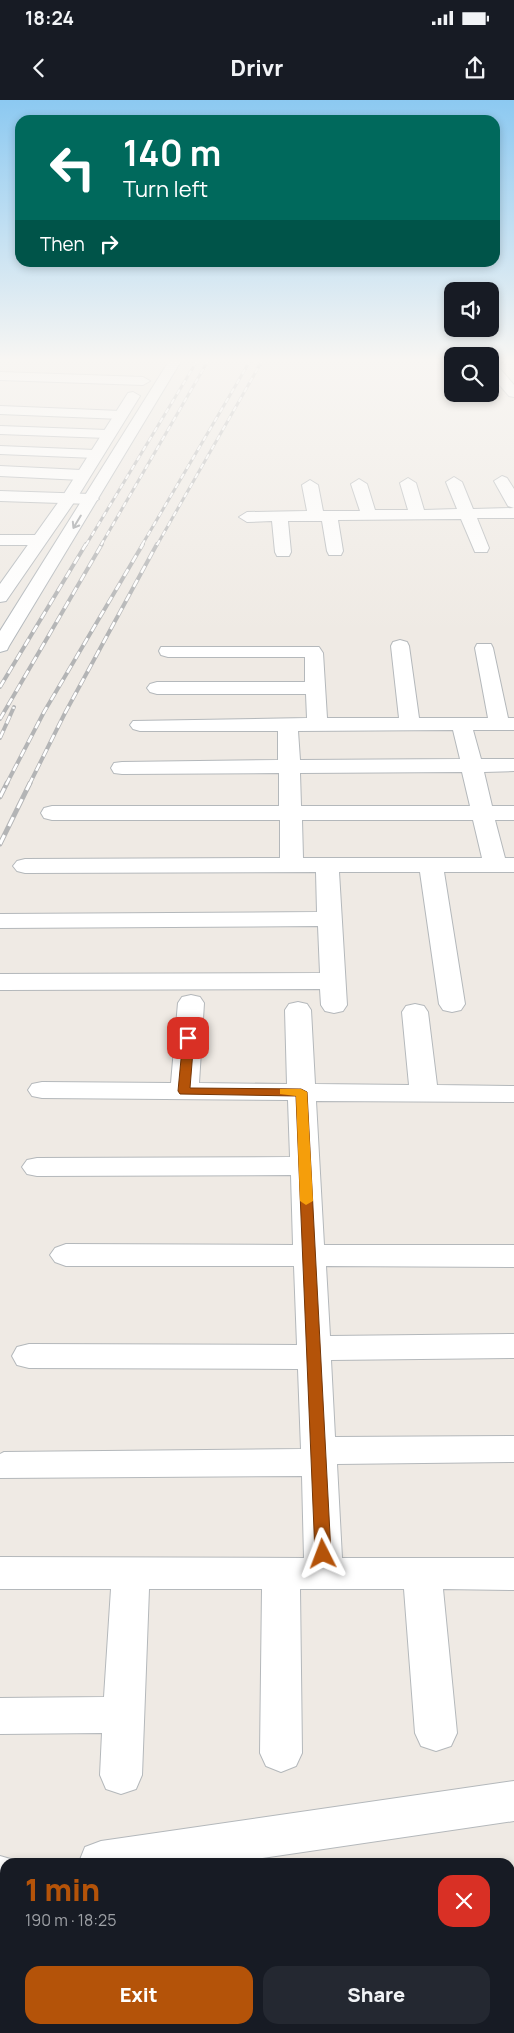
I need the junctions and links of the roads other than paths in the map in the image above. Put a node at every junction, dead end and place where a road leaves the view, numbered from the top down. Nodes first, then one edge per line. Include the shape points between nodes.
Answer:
1 (28, 451) edge
2 (96, 451) edge
3 (120, 451) edge
4 (94, 454) junction
5 (0, 471) edge
6 (81, 475) junction
7 (502, 481) dead end
8 (454, 482) dead end
9 (408, 483) dead end
10 (359, 484) dead end
11 (310, 485) dead end
12 (0, 496) edge
13 (68, 498) junction
14 (91, 499) junction
15 (514, 503) edge
16 (467, 513) junction
17 (514, 513) edge
18 (417, 514) junction
19 (368, 515) junction
20 (279, 516) junction
21 (323, 516) junction
22 (247, 517) dead end
23 (0, 540) edge
24 (38, 540) junction
25 (481, 548) dead end
26 (283, 552) dead end
27 (336, 552) dead end
28 (44, 577) junction
29 (6, 578) edge
30 (0, 597) edge
31 (0, 646) edge
32 (400, 646) dead end
33 (484, 648) dead end
34 (168, 651) dead end
35 (157, 688) dead end
36 (315, 688) junction
37 (506, 724) edge
38 (288, 725) junction
39 (317, 725) junction
40 (410, 725) junction
41 (462, 725) junction
42 (140, 726) dead end
43 (473, 765) junction
44 (514, 765) edge
45 (290, 766) junction
46 (122, 768) dead end
47 (52, 813) dead end
48 (291, 813) junction
49 (484, 813) junction
50 (514, 813) edge
51 (505, 865) edge
52 (25, 866) dead end
53 (292, 866) junction
54 (431, 866) junction
55 (326, 867) junction
56 (328, 919) junction
57 (0, 921) edge
58 (0, 982) edge
59 (191, 1003) dead end
60 (452, 1004) dead end
61 (298, 1010) dead end
62 (415, 1012) dead end
63 (42, 1090) dead end
64 (184, 1091) junction
65 (301, 1092) junction
66 (424, 1093) junction
67 (514, 1094) edge
68 (305, 1166) junction
69 (37, 1167) dead end
70 (66, 1255) dead end
71 (309, 1255) junction
72 (514, 1256) edge
73 (514, 1346) edge
74 (314, 1353) junction
75 (29, 1356) dead end
76 (514, 1449) edge
77 (318, 1456) junction
78 (4, 1466) dead end
79 (324, 1572) junction
80 (0, 1573) edge
81 (131, 1573) junction
82 (281, 1573) junction
83 (422, 1573) junction
84 (514, 1574) edge
85 (123, 1715) junction
86 (0, 1716) edge
87 (436, 1733) dead end
88 (281, 1753) dead end
89 (121, 1775) dead end
90 (514, 1801) edge
91 (128, 1858) edge

1 - 4 street
2 - 4 street
3 - 14 street
4 - 6 street
5 - 6 street
6 - 13 street
7 - 15 street
8 - 16 street
9 - 18 street
10 - 19 street
11 - 21 street
12 - 13 street
13 - 14 street
13 - 24 street
14 -> 28 street
16 - 17 street
16 - 18 street
16 - 25 street
18 - 19 street
19 - 21 street
20 - 21 street
20 - 22 street
20 - 26 street
21 - 27 street
23 - 24 street
24 - 29 street
28 - 29 street
28 - 31 street
29 - 30 street
32 - 40 street
33 - 37 street
34 - 36 street via 308,650 314,653
35 - 36 street
36 - 39 street
37 - 41 street
38 - 39 street
38 - 42 street
38 - 45 street
39 - 40 street
40 - 41 street
41 - 43 street
43 - 44 street
43 - 45 street
43 - 49 street
45 - 46 street
45 - 48 street
47 - 48 street
48 - 49 street
48 - 53 street
49 - 50 street
49 - 51 street
51 - 54 street
52 - 53 street
53 - 55 street
54 - 55 street
54 - 60 street
55 - 56 street
56 - 57 street
56 - 58 street via 333,993
59 - 64 street
61 - 65 street
62 - 66 street
63 - 64 street
64 - 65 street
65 - 66 street
65 - 68 street
66 - 67 street
68 - 69 street
68 - 71 street
70 - 71 street
71 - 72 street
71 - 74 street
73 - 74 street
74 - 75 street
74 - 77 street
76 - 77 street
77 - 78 street
77 - 79 street
79 - 82 street
79 - 83 street
80 - 81 street
81 - 82 street
81 - 85 street
82 - 88 street
83 - 84 street
83 - 87 street
85 - 86 street
85 - 89 street
90 - 91 street

